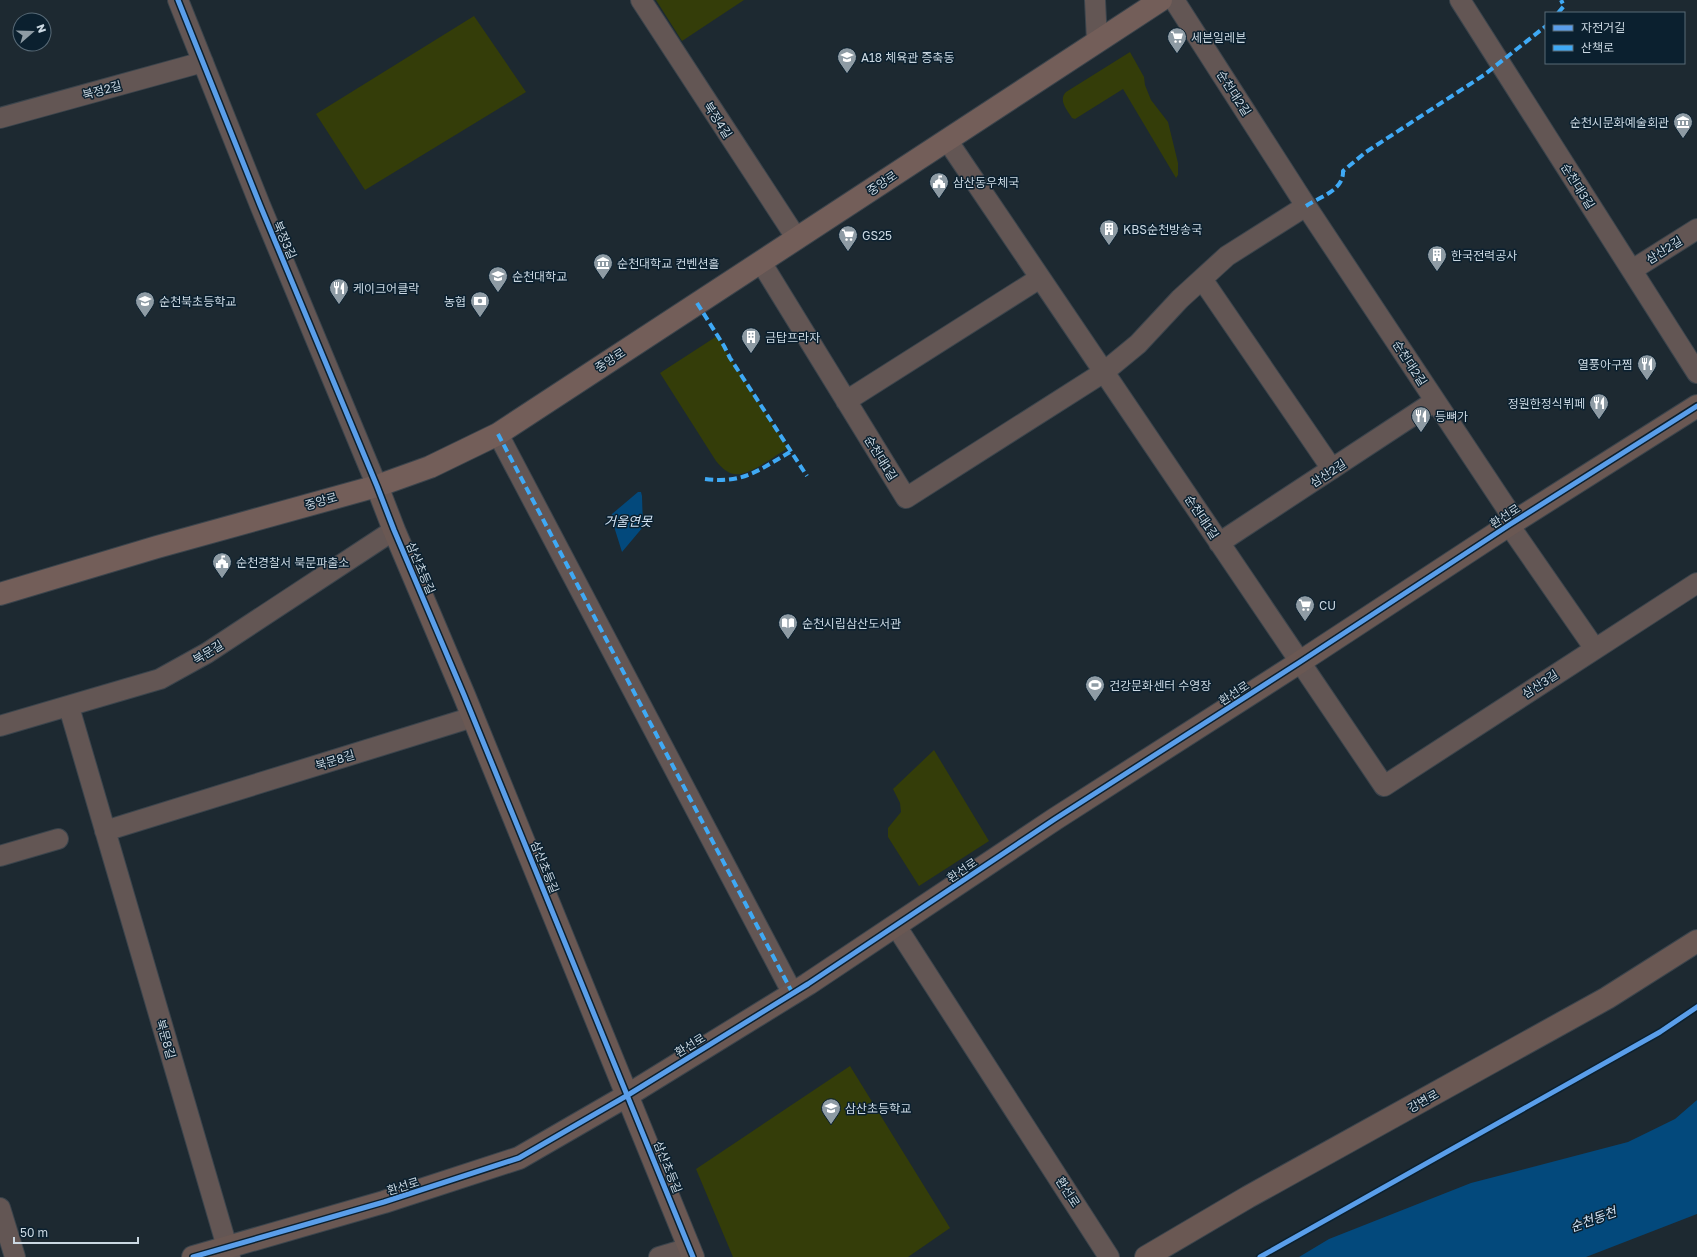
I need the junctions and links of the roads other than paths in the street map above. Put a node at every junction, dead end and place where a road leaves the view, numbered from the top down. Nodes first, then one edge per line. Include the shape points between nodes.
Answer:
1 (178, 0) edge
2 (641, 0) edge
3 (1095, 0) edge
4 (1162, 0) edge
5 (1174, 0) edge
6 (1460, 0) edge
7 (1097, 41) junction
8 (203, 62) junction
9 (0, 118) edge
10 (947, 140) junction
11 (1306, 206) junction
12 (1697, 229) edge
13 (797, 240) junction
14 (761, 262) junction
15 (1632, 270) junction
16 (1040, 278) junction
17 (1202, 279) junction
18 (1104, 372) junction
19 (1697, 373) edge
20 (846, 401) junction
21 (1435, 401) junction
22 (1697, 406) edge
23 (498, 434) junction
24 (1332, 469) junction
25 (377, 486) junction
26 (1512, 523) junction
27 (394, 530) junction
28 (1220, 543) junction
29 (1697, 584) edge
30 (0, 594) edge
31 (1595, 649) junction
32 (1300, 662) junction
33 (69, 707) junction
34 (473, 717) junction
35 (0, 726) edge
36 (105, 831) junction
37 (58, 839) dead end
38 (0, 856) edge
39 (896, 926) junction
40 (1697, 941) edge
41 (793, 994) junction
42 (628, 1095) junction
43 (0, 1208) edge
44 (228, 1252) edge
45 (691, 1253) edge
46 (15, 1257) edge
47 (193, 1257) edge
48 (659, 1257) edge
49 (1109, 1257) edge
50 (1146, 1257) edge

1 - 8 street, 북정3길
2 - 13 street, 북정4길
3 - 7 street
4 - 7 main road, 중앙로
5 - 11 street, 순천대2길
6 - 15 street, 순천대3길
7 - 10 main road, 중앙로
8 - 9 street, 북정2길
8 - 25 street, 북정3길
10 - 13 main road, 중앙로
10 - 16 street, 순천대1길
11 - 17 street via 1227,256
11 - 21 street, 순천대2길
12 - 15 street, 삼산2길
13 - 14 main road, 중앙로
14 - 20 street, 순천대1길
14 - 23 main road, 중앙로
15 - 19 street, 순천대3길
16 - 18 street, 순천대1길
16 - 20 street
17 - 18 street via 1138,344
17 - 24 street
18 - 20 street, 순천대1길 via 906,498
18 - 28 street, 순천대1길
21 - 24 street, 삼산2길
21 - 26 street, 순천대2길
22 - 26 street, 환선로
23 - 25 main road, 중앙로 via 430,467
23 - 41 street
24 - 28 street, 삼산2길
25 - 27 street, 삼산초등길
25 - 30 main road, 중앙로
26 - 31 street, 환선로
26 - 32 street, 환선로
27 - 33 street, 북문길 via 208,653 165,677
27 - 34 street, 삼산초등길
28 - 32 street, 순천대1길
29 - 31 street, 삼산3길
31 - 32 street, 삼산3길 via 1384,786
32 - 39 street, 환선로 via 1055,819
33 - 35 street, 북문길
33 - 36 street, 북문8길
34 - 36 street, 북문8길
34 - 42 street, 삼산초등길
36 - 44 street, 북문8길
37 - 38 street
39 - 41 street, 환선로
39 - 49 street, 환선로
40 - 50 street, 강변로 via 1607,998 1248,1197
41 - 42 street, 환선로
42 - 44 street, 환선로 via 519,1158
42 - 45 street, 삼산초등길
43 - 46 street
44 - 47 street, 환선로
45 - 48 street

